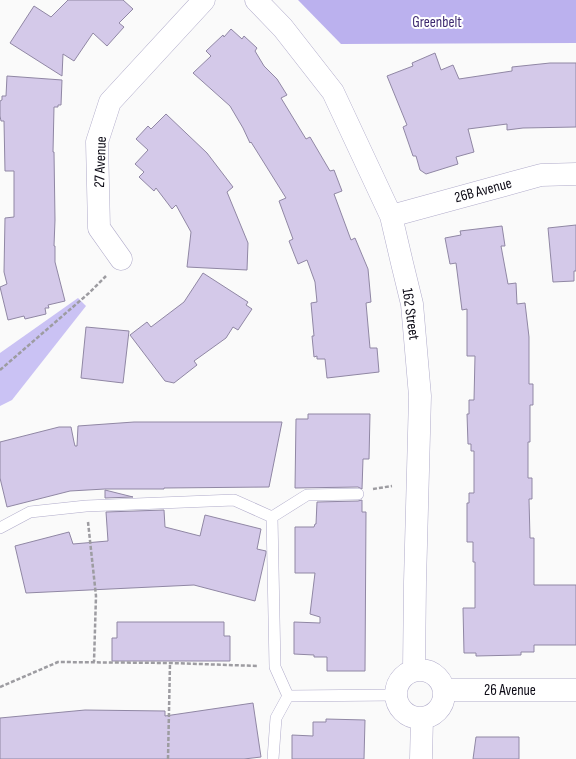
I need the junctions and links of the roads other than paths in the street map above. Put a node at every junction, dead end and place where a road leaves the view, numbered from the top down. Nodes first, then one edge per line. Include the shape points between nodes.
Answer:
1 (204, 0) edge
2 (256, 0) edge
3 (576, 174) edge
4 (391, 216) junction
5 (121, 259) road end
6 (358, 494) dead end
7 (272, 518) junction
8 (0, 528) edge
9 (414, 670) junction
10 (444, 690) junction
11 (576, 690) edge
12 (395, 695) junction
13 (288, 696) junction
14 (422, 718) junction
15 (273, 759) edge
16 (421, 759) edge

1 - 5 street, 27 Avenue via 110,102 97,142 99,228
2 - 4 street, 162 Street via 283,28 333,92
3 - 4 street, 26B Avenue via 541,175
4 - 9 street, 162 Street via 412,304 420,396
6 - 7 lane via 307,495
7 - 8 lane via 234,500 86,506 30,512
7 - 13 lane via 276,667
9 - 10 street via 430,672 436,676
9 - 12 street via 400,679
10 - 11 street, 26 Avenue
10 - 14 street via 441,706 430,716
12 - 13 lane
12 - 14 street via 401,710 414,718
13 - 15 lane via 276,718
14 - 16 street

